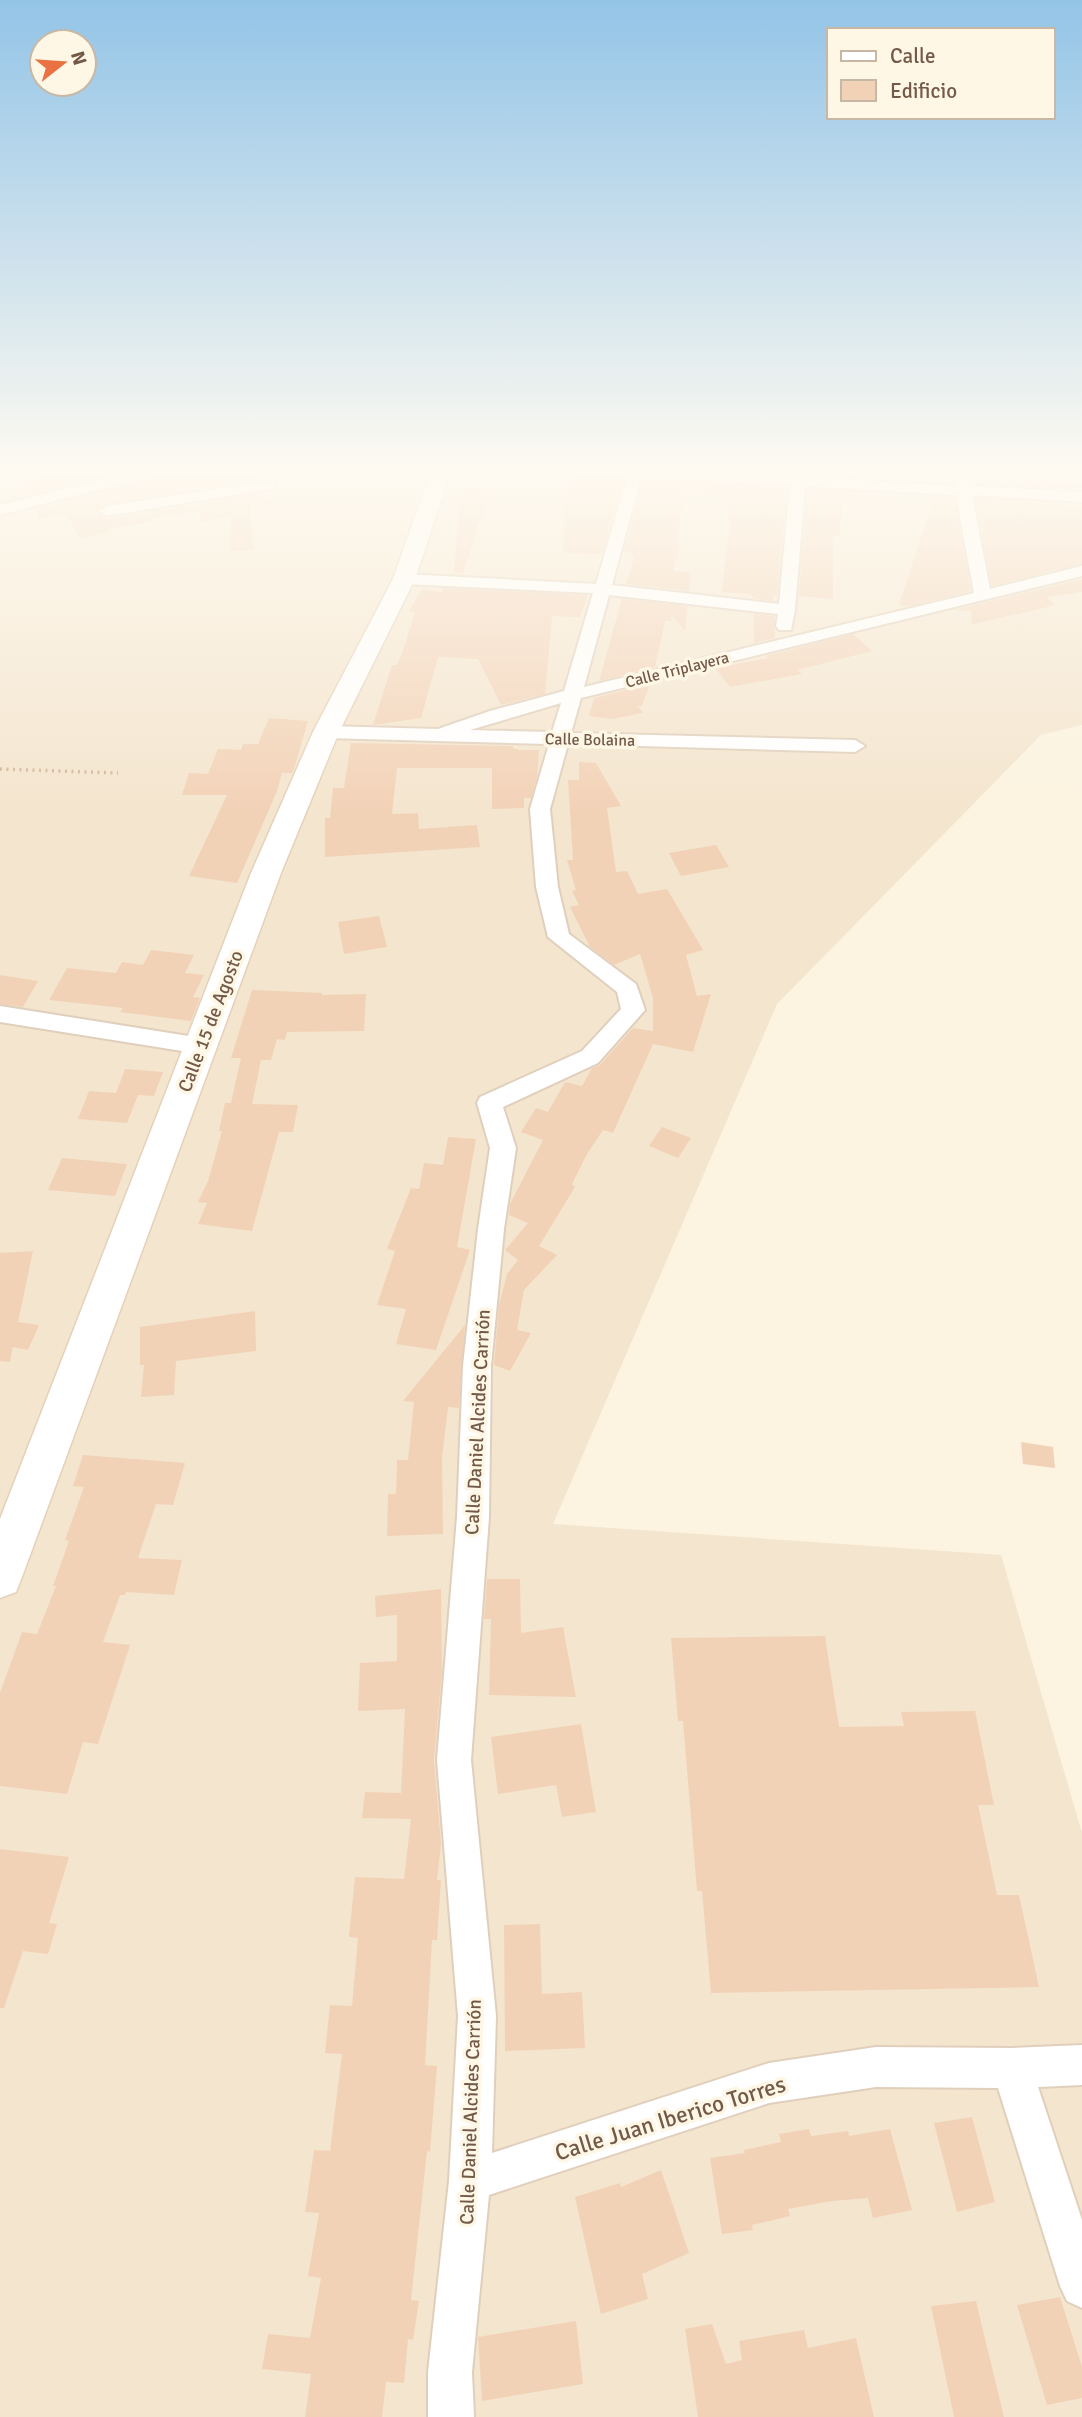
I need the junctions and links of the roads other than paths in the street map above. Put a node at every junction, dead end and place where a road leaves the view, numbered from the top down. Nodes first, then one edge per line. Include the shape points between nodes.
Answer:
1 (400, 587) edge
2 (558, 587) edge
3 (789, 587) edge
4 (981, 587) edge
5 (1020, 587) edge
6 (602, 589) junction
7 (983, 597) junction
8 (787, 610) junction
9 (783, 641) junction
10 (573, 692) junction
11 (326, 732) junction
12 (438, 736) junction
13 (558, 739) junction
14 (855, 746) dead end
15 (0, 1014) edge
16 (201, 1046) junction
17 (0, 1577) edge
18 (1082, 2065) edge
19 (1012, 2068) junction
20 (470, 2181) junction
21 (1082, 2286) edge
22 (451, 2417) edge

1 - 11 street, Calle 15 de Agosto
2 - 6 street
3 - 8 street
4 - 7 street
5 - 7 street, Calle Triplayera
6 - 8 street
6 - 10 street, Calle Daniel Alcides Carrión
7 - 9 street, Calle Triplayera
8 - 9 street
9 - 10 street, Calle Triplayera via 680,671
10 - 12 street, Calle Triplayera via 481,718
10 - 13 street, Calle Daniel Alcides Carrión
11 - 12 street, Calle Bolaina
11 - 16 street, Calle 15 de Agosto via 266,873
12 - 13 street, Calle Bolaina
13 - 14 street, Calle Bolaina
13 - 20 street, Calle Daniel Alcides Carrión via 540,809 547,887 559,937 628,989 633,1010 590,1057 489,1103 503,1148 477,1366 473,1517 454,1760 477,2016
15 - 16 street
16 - 17 street, Calle 15 de Agosto
18 - 19 street, Calle Juan Iberico Torres
19 - 20 street, Calle Juan Iberico Torres via 876,2067 769,2083
19 - 21 street
20 - 22 street, Calle Daniel Alcides Carrión via 450,2372

